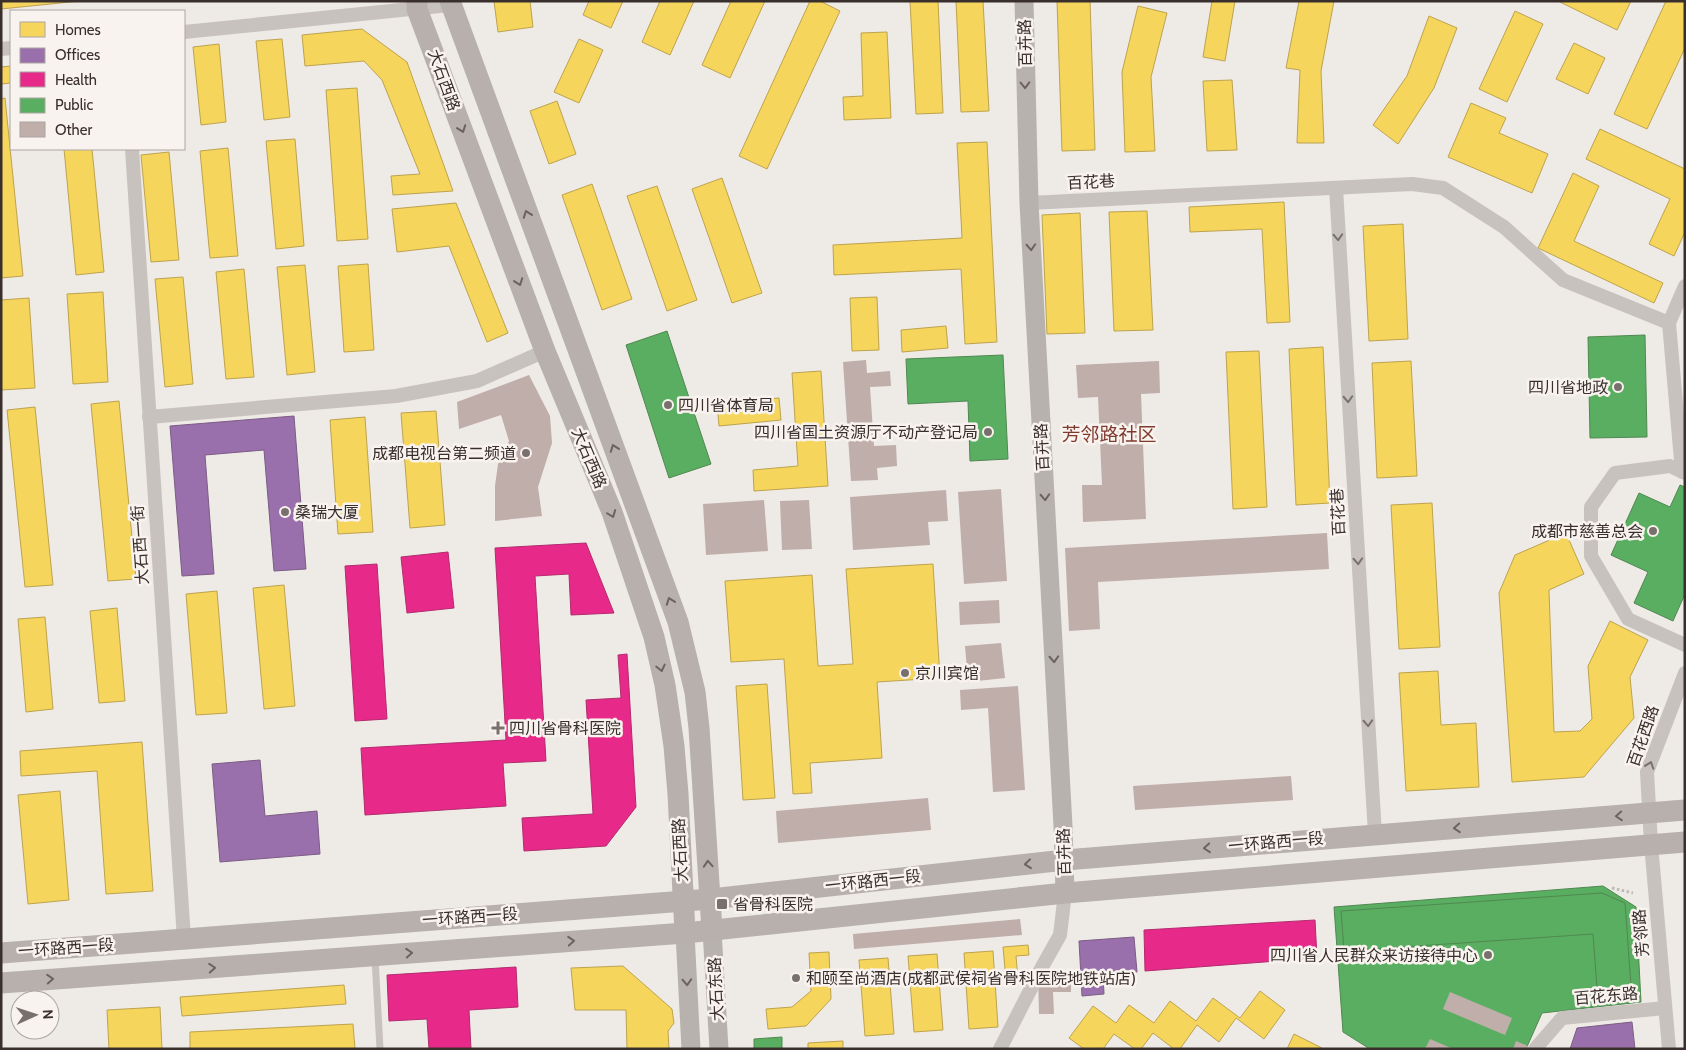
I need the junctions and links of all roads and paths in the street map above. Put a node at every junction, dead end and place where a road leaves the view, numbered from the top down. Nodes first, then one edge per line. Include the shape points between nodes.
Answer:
1 (1024, 1) edge
2 (450, 3) edge
3 (417, 5) edge
4 (185, 32) edge
5 (132, 150) edge
6 (1336, 188) junction
7 (1029, 203) junction
8 (1685, 286) edge
9 (1669, 323) junction
10 (545, 351) junction
11 (149, 417) junction
12 (1684, 473) edge
13 (1685, 645) edge
14 (1685, 673) edge
15 (1685, 810) edge
16 (1649, 813) junction
17 (1375, 834) junction
18 (1685, 842) edge
19 (1651, 844) junction
20 (1065, 860) junction
21 (1612, 888) dead end
22 (1065, 893) junction
23 (1633, 893) dead end
24 (711, 899) junction
25 (683, 901) junction
26 (712, 930) junction
27 (684, 933) junction
28 (184, 939) junction
29 (1, 953) edge
30 (375, 956) junction
31 (1, 983) edge
32 (1665, 1008) junction
33 (380, 1049) edge
34 (691, 1049) edge
35 (719, 1049) edge
36 (1000, 1049) edge
37 (1535, 1049) edge
38 (1669, 1049) edge

1 -> 7 street, 百卉路
2 - 3 street
24 -> 2 main road, 大石西路 via 696,692 682,638
3 - 4 street
3 -> 10 main road, 大石西路
5 - 11 street, 大石西一街
6 - 7 street, 百花巷
6 - 9 street, 百花巷 via 1412,184 1443,188 1504,227 1563,280
6 -> 17 street, 百花巷
7 -> 20 street, 百卉路
8 - 9 street
9 - 12 street
10 - 11 street via 477,381 396,396
10 -> 25 main road, 大石西路 via 612,512 654,637 671,724
11 - 28 street, 大石西一街
12 - 13 street via 1670,466 1615,473 1591,507 1591,556 1628,620
16 -> 14 street, 百花西路 via 1647,772
15 - 16 main road, 一环路西一段
16 -> 17 main road, 一环路西一段
16 - 19 street, 芳邻路
17 -> 20 main road, 一环路西一段
18 - 19 main road, 一环路西一段
19 - 22 main road, 一环路西一段
19 - 32 street, 芳邻路
20 - 22 street, 百卉路
20 -> 24 main road, 一环路西一段
21 - 23 path
22 - 26 main road, 一环路西一段
22 - 36 street via 1060,935
24 - 25 main road, 一环路西一段
24 - 26 main road, 大石西路
25 - 27 main road, 大石西路
25 - 28 main road, 一环路西一段
26 - 27 main road, 一环路西一段
26 - 35 street, 大石东路
30 -> 27 main road, 一环路西一段
27 -> 34 street, 大石东路
28 - 29 main road, 一环路西一段
31 -> 30 main road, 一环路西一段
30 - 33 lane
32 - 37 street, 百花东路 via 1562,1018
32 - 38 street, 芳邻路

